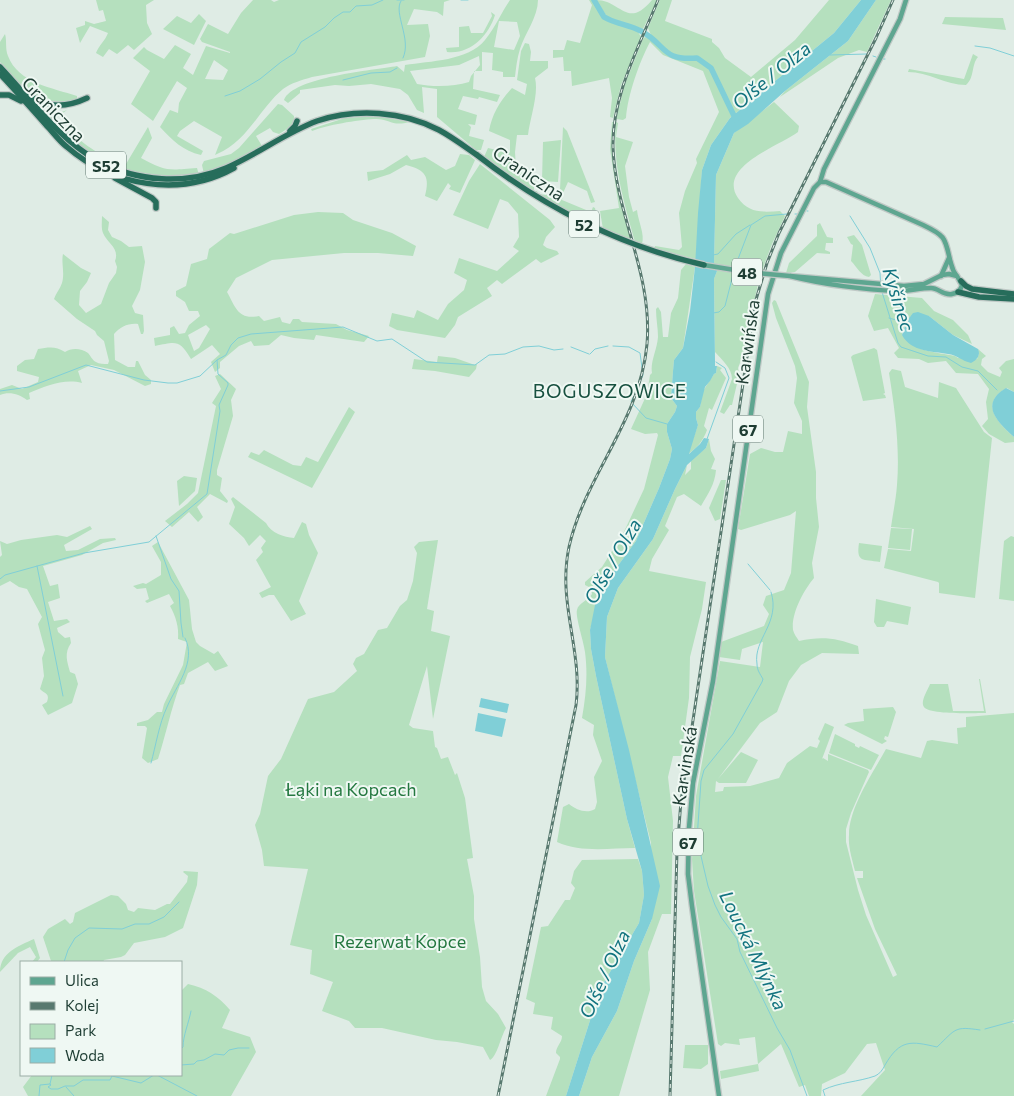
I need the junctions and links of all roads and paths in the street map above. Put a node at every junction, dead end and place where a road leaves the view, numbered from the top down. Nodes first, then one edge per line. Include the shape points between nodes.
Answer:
1 (906, 0) edge
2 (0, 68) edge
3 (0, 74) edge
4 (14, 83) junction
5 (0, 95) edge
6 (78, 95) dead end
7 (87, 98) dead end
8 (77, 102) junction
9 (32, 110) junction
10 (339, 116) junction
11 (297, 121) dead end
12 (282, 138) junction
13 (227, 168) joint
14 (107, 172) junction
15 (820, 182) junction
16 (156, 208) dead end
17 (949, 257) junction
18 (704, 265) joint
19 (940, 277) junction
20 (959, 278) junction
21 (897, 288) junction
22 (937, 289) junction
23 (958, 292) junction
24 (1014, 294) edge
25 (1014, 299) edge
26 (726, 589) joint
27 (719, 1096) edge

1 - 15 main road, Karwińska via 900,19
2 - 4 highway, Graniczna / S52
3 - 9 highway, Graniczna / S52
4 - 8 highway via 43,103 60,106
4 - 13 highway, Graniczna / S52 via 72,143 108,166 136,175 170,179 196,177
5 - 9 highway via 14,96
6 - 8 highway
7 - 8 highway
9 - 14 highway, Graniczna / S52 via 66,146
10 - 12 highway, Graniczna / 52 via 318,121
10 - 14 highway, Graniczna / 52 via 297,134 228,171 194,182 147,184
10 - 18 highway, Graniczna / 52, bridge via 375,113 410,119 439,130 526,191 580,222 647,250
11 - 12 highway
12 - 13 highway, Graniczna / 52
14 - 16 highway via 152,198
15 - 17 main road via 929,228 946,242
15 - 26 main road, Karwińska / 67 via 784,248 768,294
17 - 19 main road
17 - 20 main road
18 - 21 main road, 48, bridge
19 - 20 main road, 48 via 949,274
19 - 21 main road, 48 via 924,284
19 - 22 main road
20 - 23 main road via 962,288
20 - 24 highway, 48 via 972,289
21 - 22 main road, 48
22 - 23 main road, 48 via 947,295
23 - 25 highway, 48
26 - 27 main road, Karvinská / 67 via 693,783 688,850 692,906

